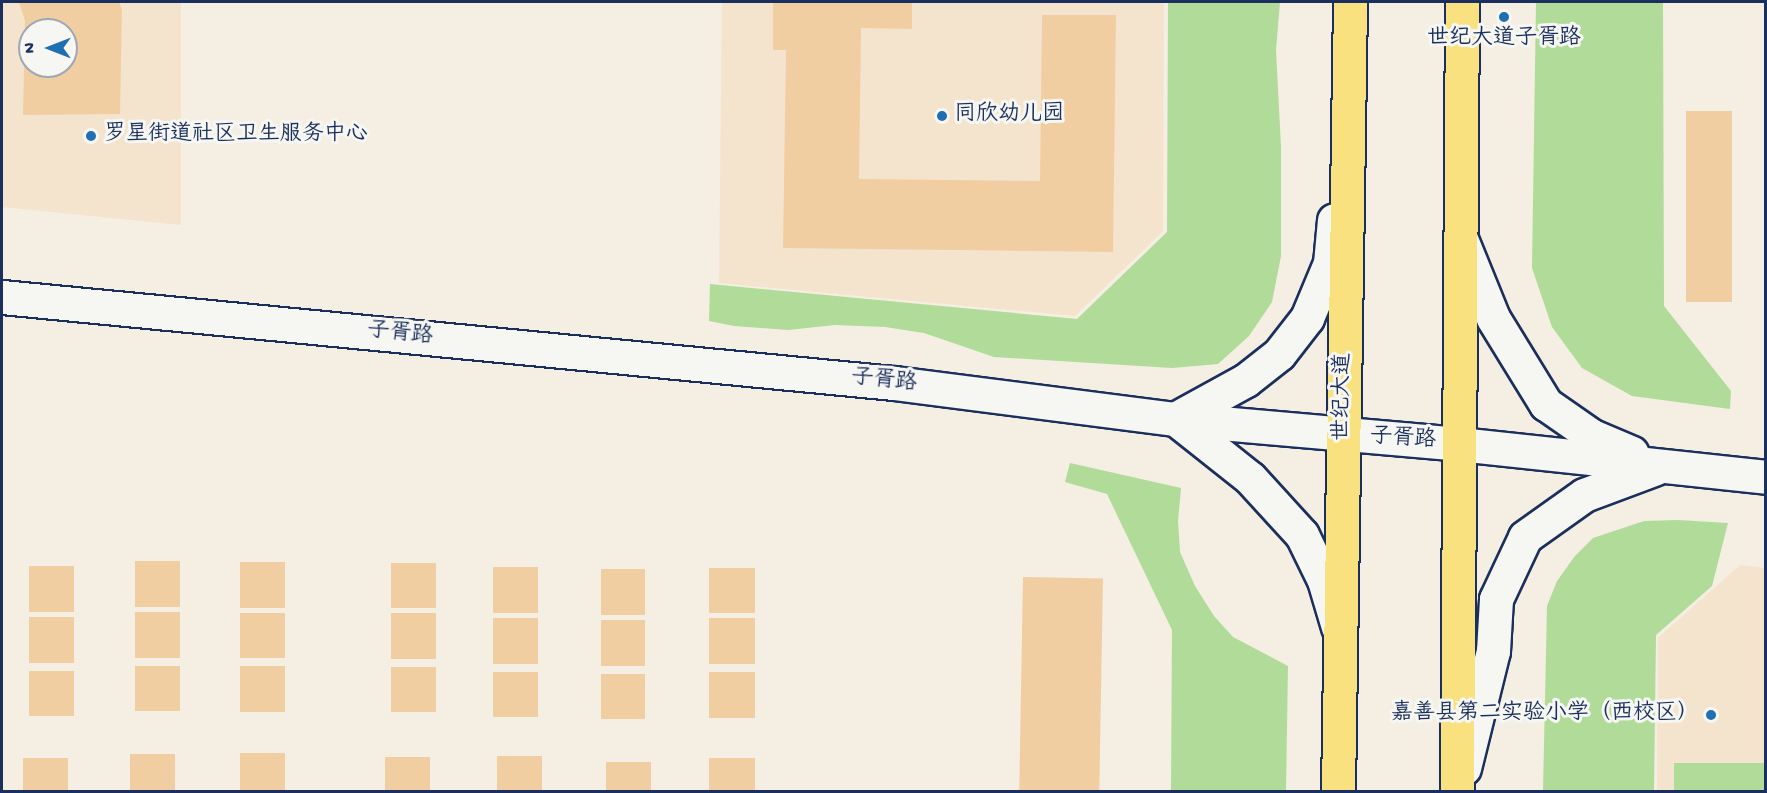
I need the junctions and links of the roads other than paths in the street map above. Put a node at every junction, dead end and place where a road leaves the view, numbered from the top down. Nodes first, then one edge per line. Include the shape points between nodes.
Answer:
1 (1350, 2) edge
2 (1462, 2) edge
3 (1348, 116) junction
4 (1461, 239) junction
5 (2, 297) edge
6 (1175, 419) junction
7 (1344, 436) junction
8 (1459, 444) junction
9 (1662, 466) junction
10 (1766, 477) edge
11 (1341, 636) junction
12 (1338, 792) edge
13 (1458, 792) edge

1 - 3 main road, 世纪大道
2 - 4 main road
3 - 6 street via 1330,263 1307,318 1279,354 1246,380
3 - 7 main road, 世纪大道
4 - 8 main road
4 - 9 street via 1493,318 1546,404 1592,436
5 - 6 street, 子胥路 via 894,383
6 - 7 street, 子胥路
6 - 11 street via 1250,478 1302,535 1324,580
7 - 8 street, 子胥路
7 - 11 main road, 世纪大道
8 - 9 street, 子胥路
8 - 13 main road
9 - 10 street, 子胥路
9 - 13 street via 1584,495 1525,537 1496,599 1493,651
11 - 12 main road, 世纪大道

